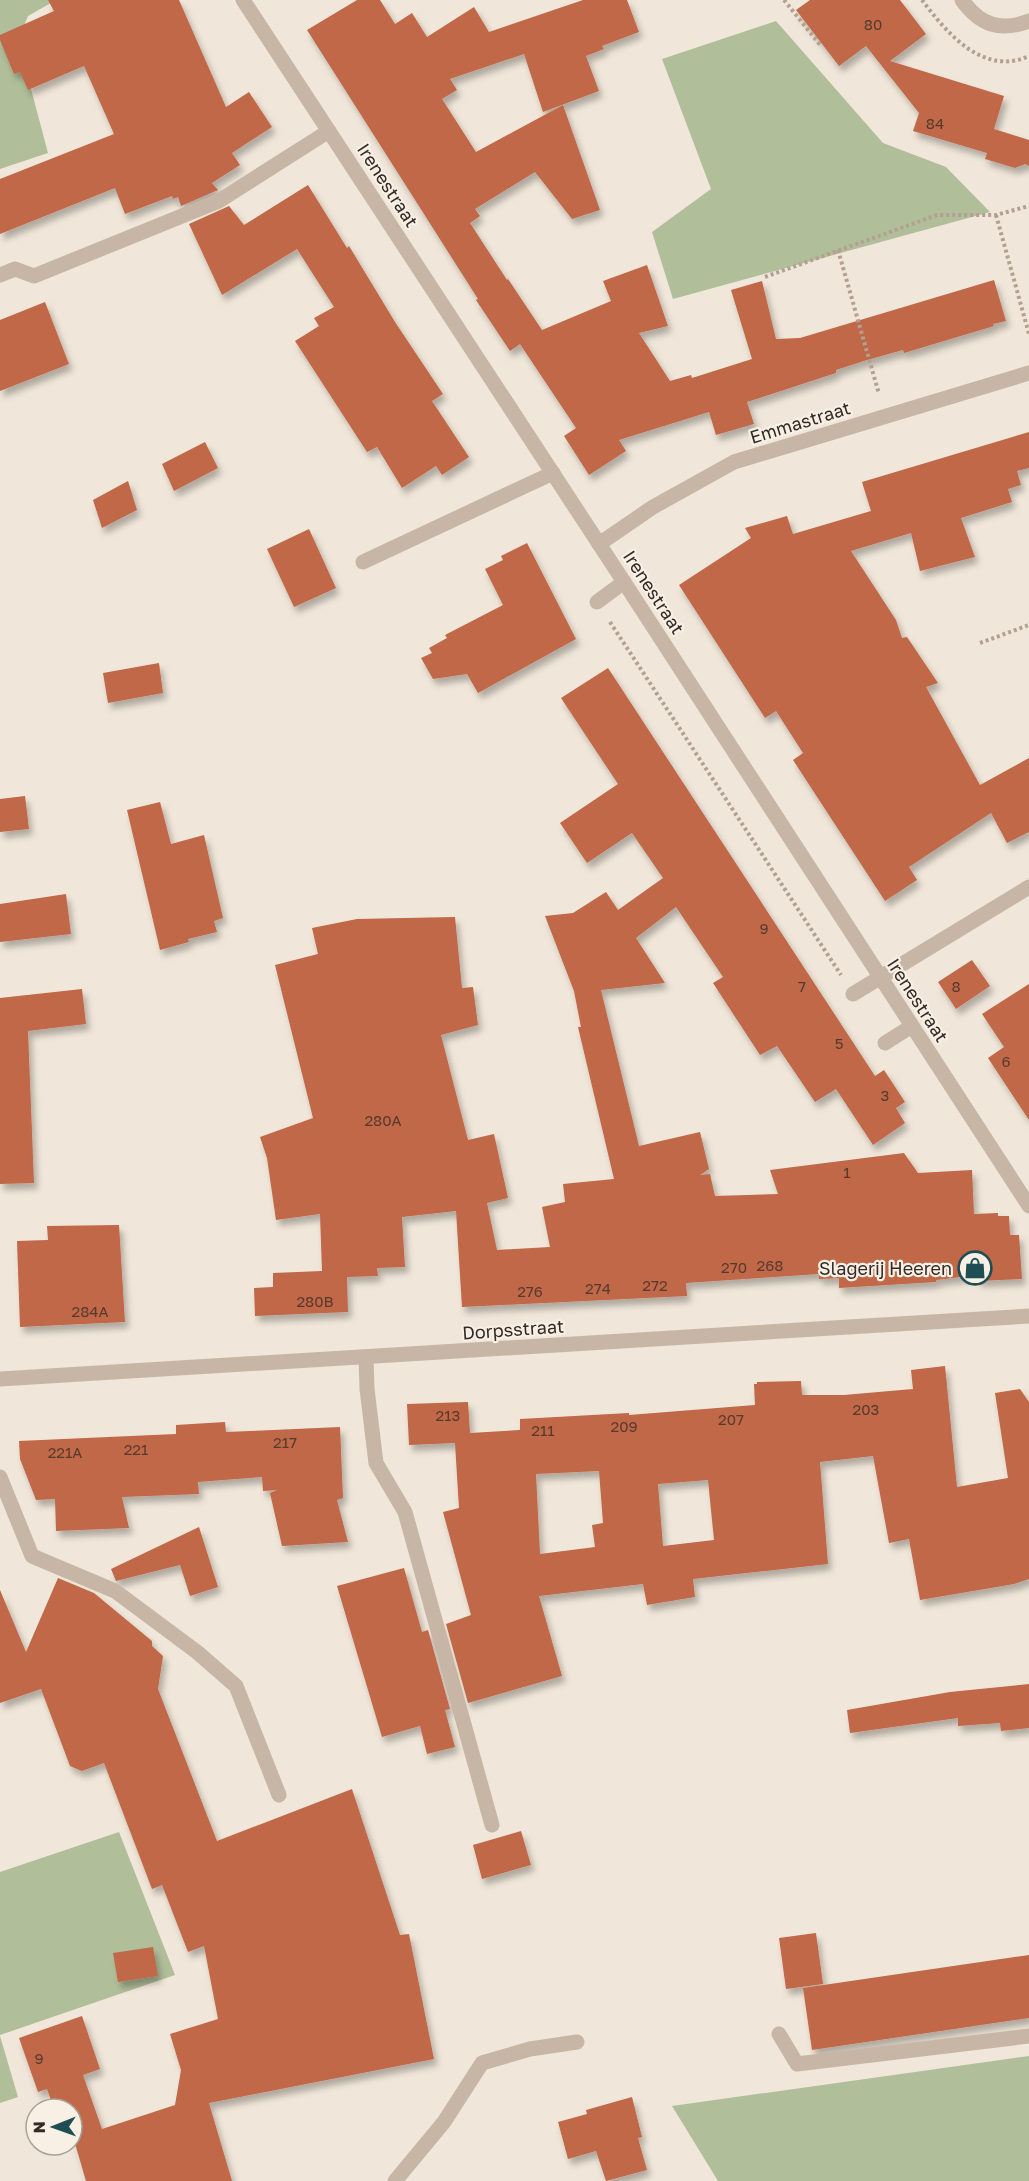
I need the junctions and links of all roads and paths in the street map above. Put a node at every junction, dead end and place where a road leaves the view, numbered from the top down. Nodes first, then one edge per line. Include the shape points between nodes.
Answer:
1 (243, 0) edge
2 (784, 0) edge
3 (962, 0) edge
4 (1029, 21) edge
5 (821, 46) dead end
6 (329, 131) junction
7 (1029, 206) edge
8 (996, 215) junction
9 (838, 250) junction
10 (0, 275) edge
11 (765, 277) dead end
12 (1029, 334) edge
13 (1029, 373) edge
14 (885, 416) junction
15 (553, 473) junction
16 (600, 544) junction
17 (363, 562) dead end
18 (624, 582) junction
19 (597, 602) joint
20 (1029, 625) edge
21 (980, 643) dead end
22 (1029, 887) edge
23 (880, 977) junction
24 (853, 994) joint
25 (912, 1026) junction
26 (885, 1043) dead end
27 (1029, 1206) edge
28 (1029, 1316) edge
29 (366, 1358) junction
30 (0, 1380) edge
31 (0, 1477) edge
32 (279, 1795) dead end
33 (492, 1825) dead end
34 (779, 2034) dead end
35 (1029, 2036) edge
36 (578, 2042) dead end
37 (395, 2181) edge

1 - 6 street, Irenestraat
2 - 5 path
3 - 4 street via 973,15 991,24 1012,27
6 - 10 street via 219,201 33,276 15,269
6 - 15 street, Irenestraat
7 - 8 path
8 - 9 path via 937,215
8 - 12 path
9 - 11 path
9 - 14 path
13 - 14 street, Emmastraat
14 - 16 street, Emmastraat via 734,462 653,507
15 - 16 street, Irenestraat
15 - 17 street
16 - 18 street, Irenestraat
18 - 19 street
18 - 23 street, Irenestraat
19 - 24 path
20 - 21 path
22 - 23 street
23 - 24 street
23 - 25 street, Irenestraat
25 - 26 street
25 - 27 street, Irenestraat
28 - 29 street, Dorpsstraat
29 - 30 street, Dorpsstraat
29 - 33 street via 376,1463 405,1512
31 - 32 street via 32,1556 115,1591 236,1686
34 - 35 street via 797,2064
36 - 37 street via 530,2049 482,2063 444,2122

